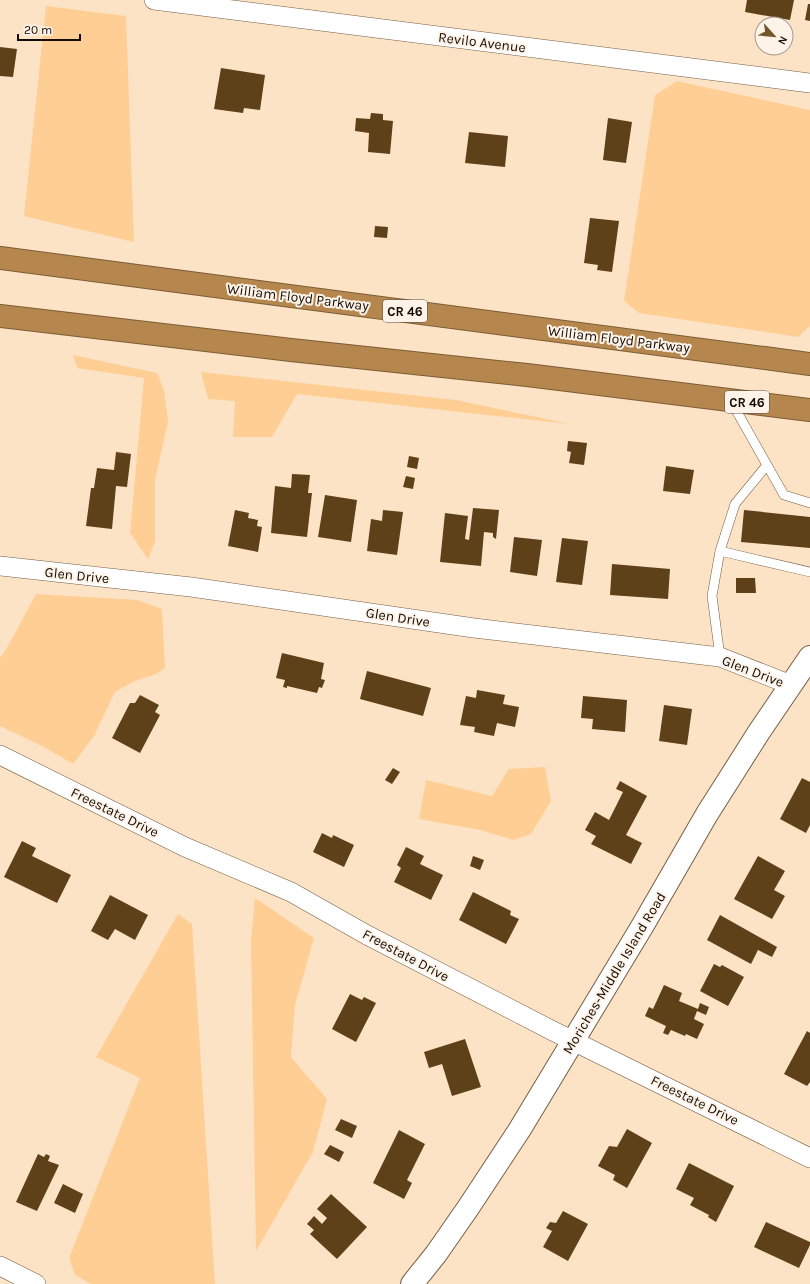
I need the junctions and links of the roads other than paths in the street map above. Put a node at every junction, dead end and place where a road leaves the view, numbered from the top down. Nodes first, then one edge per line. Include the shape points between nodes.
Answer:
1 (154, 0) edge
2 (810, 83) edge
3 (0, 258) edge
4 (0, 316) edge
5 (810, 364) edge
6 (730, 400) junction
7 (810, 410) edge
8 (767, 465) junction
9 (810, 503) edge
10 (720, 551) junction
11 (0, 566) edge
12 (810, 572) edge
13 (720, 657) junction
14 (810, 657) edge
15 (791, 685) junction
16 (0, 755) edge
17 (573, 1041) junction
18 (810, 1158) edge
19 (0, 1266) edge
20 (36, 1284) edge
21 (412, 1284) edge

1 - 2 street, Revilo Avenue
3 - 5 highway, William Floyd Parkway / CR 46
4 - 6 highway, CR 46
6 - 7 highway, CR 46
6 - 8 lane
8 - 9 lane via 784,495
8 - 10 lane via 735,504
10 - 12 lane
10 - 13 lane via 712,596
11 - 13 street, Glen Drive via 191,587 474,628
13 - 15 street, Glen Drive
14 - 15 main road, Moriches-Middle Island Road
15 - 17 main road, Moriches-Middle Island Road via 707,814
16 - 17 street, Freestate Drive via 185,847 291,892 367,935
17 - 18 street, Freestate Drive
17 - 21 main road, Moriches-Middle Island Road via 472,1202
19 - 20 street

